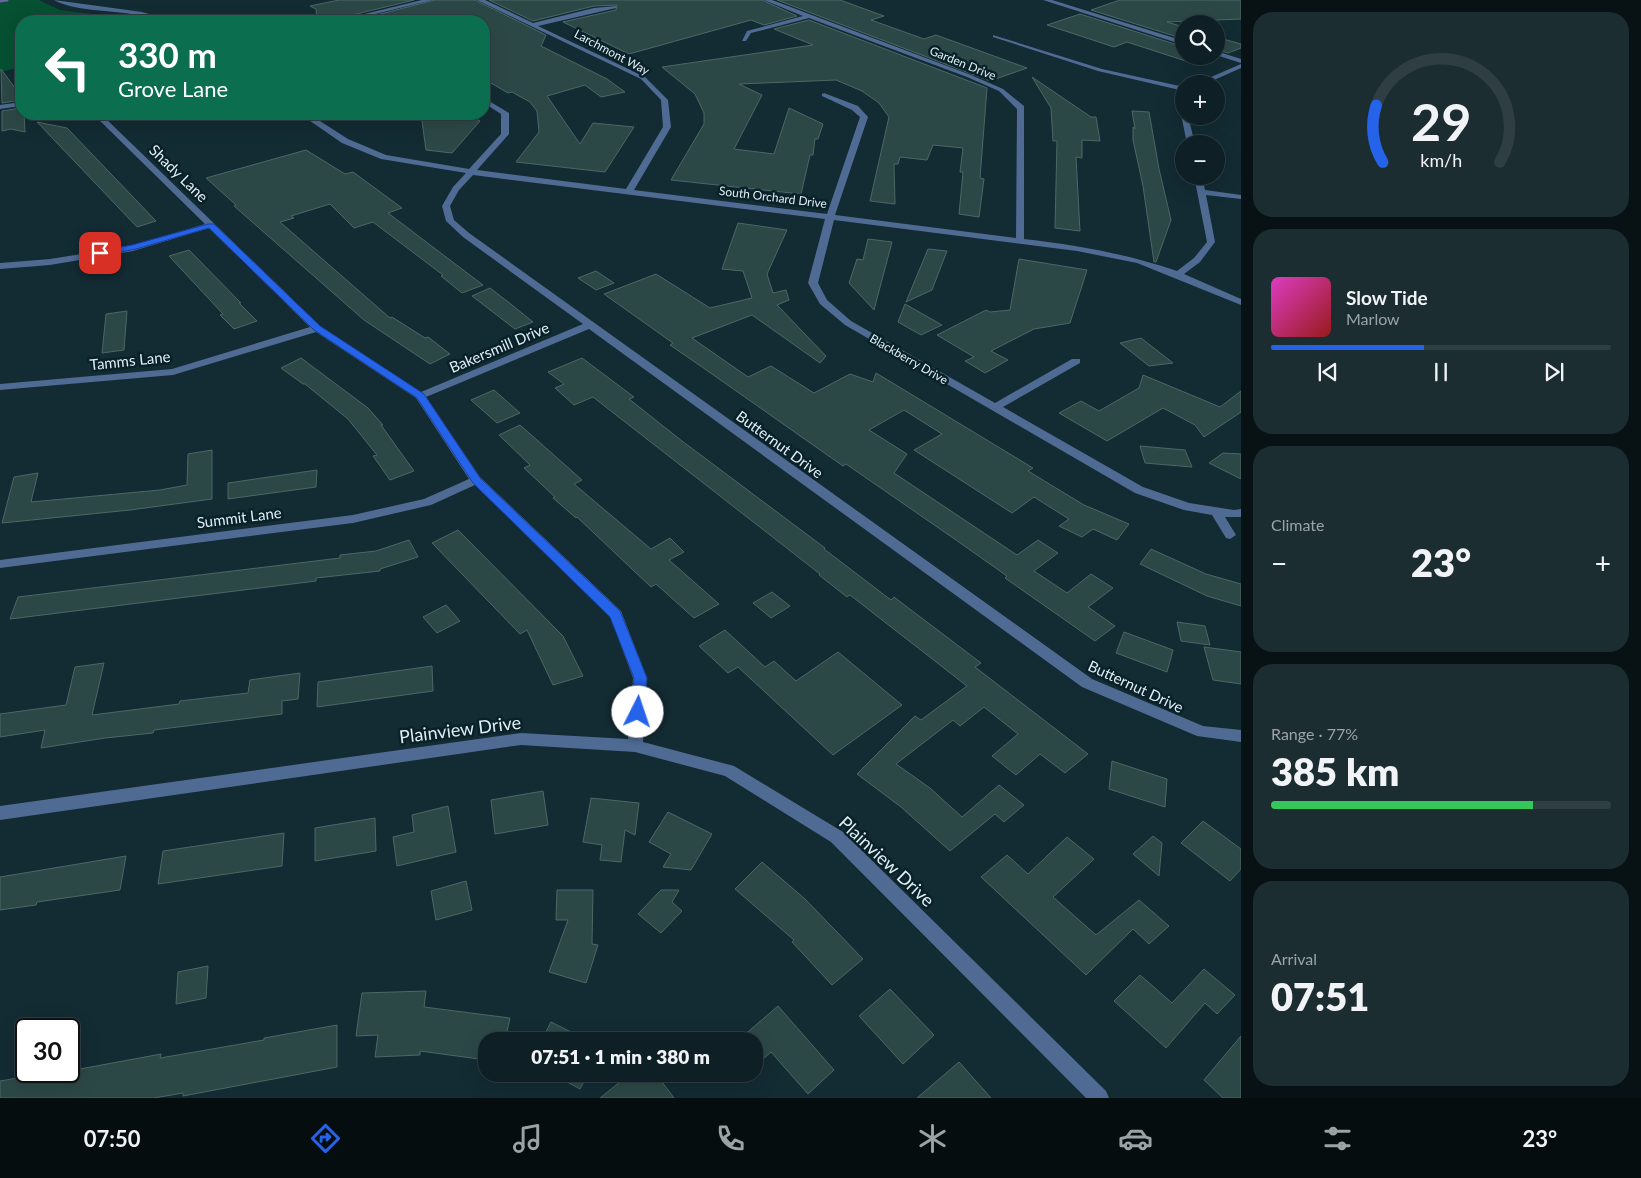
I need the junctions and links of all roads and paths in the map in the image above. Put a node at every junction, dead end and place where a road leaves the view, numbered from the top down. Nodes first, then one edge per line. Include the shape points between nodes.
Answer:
1 (56, 0) edge
2 (430, 0) edge
3 (480, 0) edge
4 (767, 0) edge
5 (1046, 0) edge
6 (1080, 0) edge
7 (1064, 5) junction
8 (614, 7) dead end
9 (147, 15) edge
10 (365, 15) edge
11 (808, 16) junction
12 (533, 25) junction
13 (995, 36) dead end
14 (744, 40) dead end
15 (1175, 40) edge
16 (1225, 56) edge
17 (1241, 61) edge
18 (1241, 66) edge
19 (1220, 75) edge
20 (1175, 89) edge
21 (824, 95) dead end
22 (490, 104) edge
23 (15, 105) edge
24 (0, 107) edge
25 (103, 120) edge
26 (313, 120) edge
27 (472, 172) junction
28 (1200, 185) edge
29 (629, 191) junction
30 (1202, 192) junction
31 (1241, 197) edge
32 (830, 217) junction
33 (211, 225) junction
34 (1020, 241) junction
35 (0, 266) edge
36 (1178, 275) junction
37 (1241, 302) edge
38 (590, 325) junction
39 (317, 328) junction
40 (1076, 361) dead end
41 (0, 387) edge
42 (420, 396) junction
43 (994, 408) junction
44 (476, 480) junction
45 (1216, 511) junction
46 (1241, 513) edge
47 (1230, 536) dead end
48 (0, 564) edge
49 (1241, 736) edge
50 (635, 746) junction
51 (0, 813) edge
52 (1099, 1098) edge

1 - 9 street
2 - 10 street
3 - 12 street, Larchmont Way
4 - 11 street, Garden Drive
5 - 7 street
6 - 7 street
7 - 15 street
8 - 12 street
11 - 14 street via 749,32
11 - 34 street, Garden Drive via 985,83 1001,90 1021,108
12 - 29 street, Larchmont Way via 642,78 664,100 667,127
13 - 20 lane via 1100,70
16 - 17 street
18 - 19 street
21 - 32 street, Blackberry Drive via 855,108 864,117
22 - 27 street, Butternut Drive via 505,113 505,134
23 - 24 street
25 - 33 street, Shady Lane
26 - 27 street, South Orchard Drive via 345,141 384,157
27 - 29 street, South Orchard Drive
27 - 38 street, Butternut Drive via 446,206 450,221
28 - 30 street
29 - 32 street, South Orchard Drive
30 - 31 street
30 - 36 street via 1210,242 1197,260
32 - 34 street, South Orchard Drive
32 - 43 street, Blackberry Drive via 813,283 824,302 848,323
33 - 35 street via 133,248 50,262
33 - 39 street, Shady Lane
34 - 36 street, South Orchard Drive via 1078,248 1139,261
36 - 37 street, South Orchard Drive
38 - 42 street, Bakersmill Drive
38 - 49 street, Butternut Drive via 1087,683 1202,732
39 - 41 street, Tamms Lane via 173,372
39 - 42 street, Shady Lane
40 - 43 street
42 - 44 street, Shady Lane
43 - 45 street, Blackberry Drive via 1139,490 1188,507
44 - 48 street, Summit Lane via 427,502 353,520
44 - 50 street, Shady Lane via 616,614 640,678
45 - 46 street, Blackberry Drive
45 - 47 street
50 - 51 street, Plainview Drive via 521,739
50 - 52 street, Plainview Drive via 729,771 837,837

